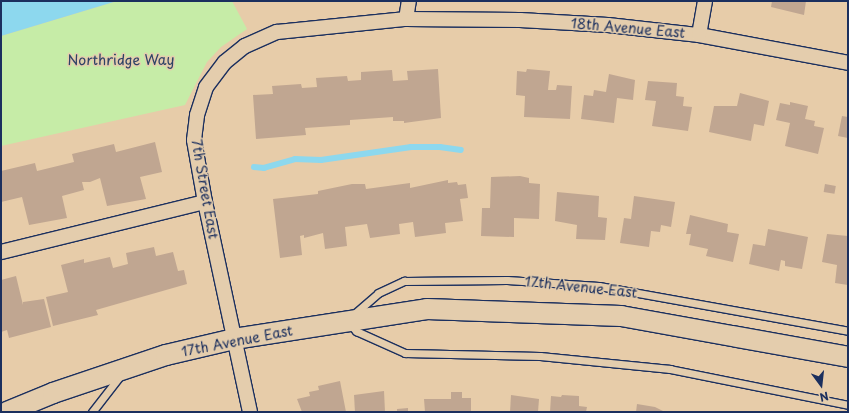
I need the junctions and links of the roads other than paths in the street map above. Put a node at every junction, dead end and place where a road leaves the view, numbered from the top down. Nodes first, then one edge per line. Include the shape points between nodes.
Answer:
1 (409, 1) edge
2 (705, 1) edge
3 (406, 19) junction
4 (699, 35) junction
5 (848, 63) edge
6 (205, 202) junction
7 (1, 252) edge
8 (346, 320) junction
9 (848, 331) edge
10 (234, 339) junction
11 (848, 357) edge
12 (128, 366) junction
13 (848, 405) edge
14 (6, 412) edge
15 (92, 412) edge
16 (250, 412) edge

1 - 3 street
2 - 4 street
3 - 4 street, 18th Avenue East via 520,20 608,25
3 - 6 street, 7th Street East via 277,32 245,46 225,62 206,86 197,115 194,140
4 - 5 street, 18th Avenue East
6 - 7 street
6 - 10 street, 7th Street East
8 - 9 lane, 17th Avenue East via 378,293 404,281 507,280 599,286
8 - 10 street, 17th Avenue East
8 - 11 street, 17th Avenue East via 427,308 621,316
8 - 13 lane via 356,331 405,353 540,356 670,369
10 - 12 street, 17th Avenue East
10 - 16 street, 7th Street East
12 - 14 street, 17th Avenue East
12 - 15 lane

